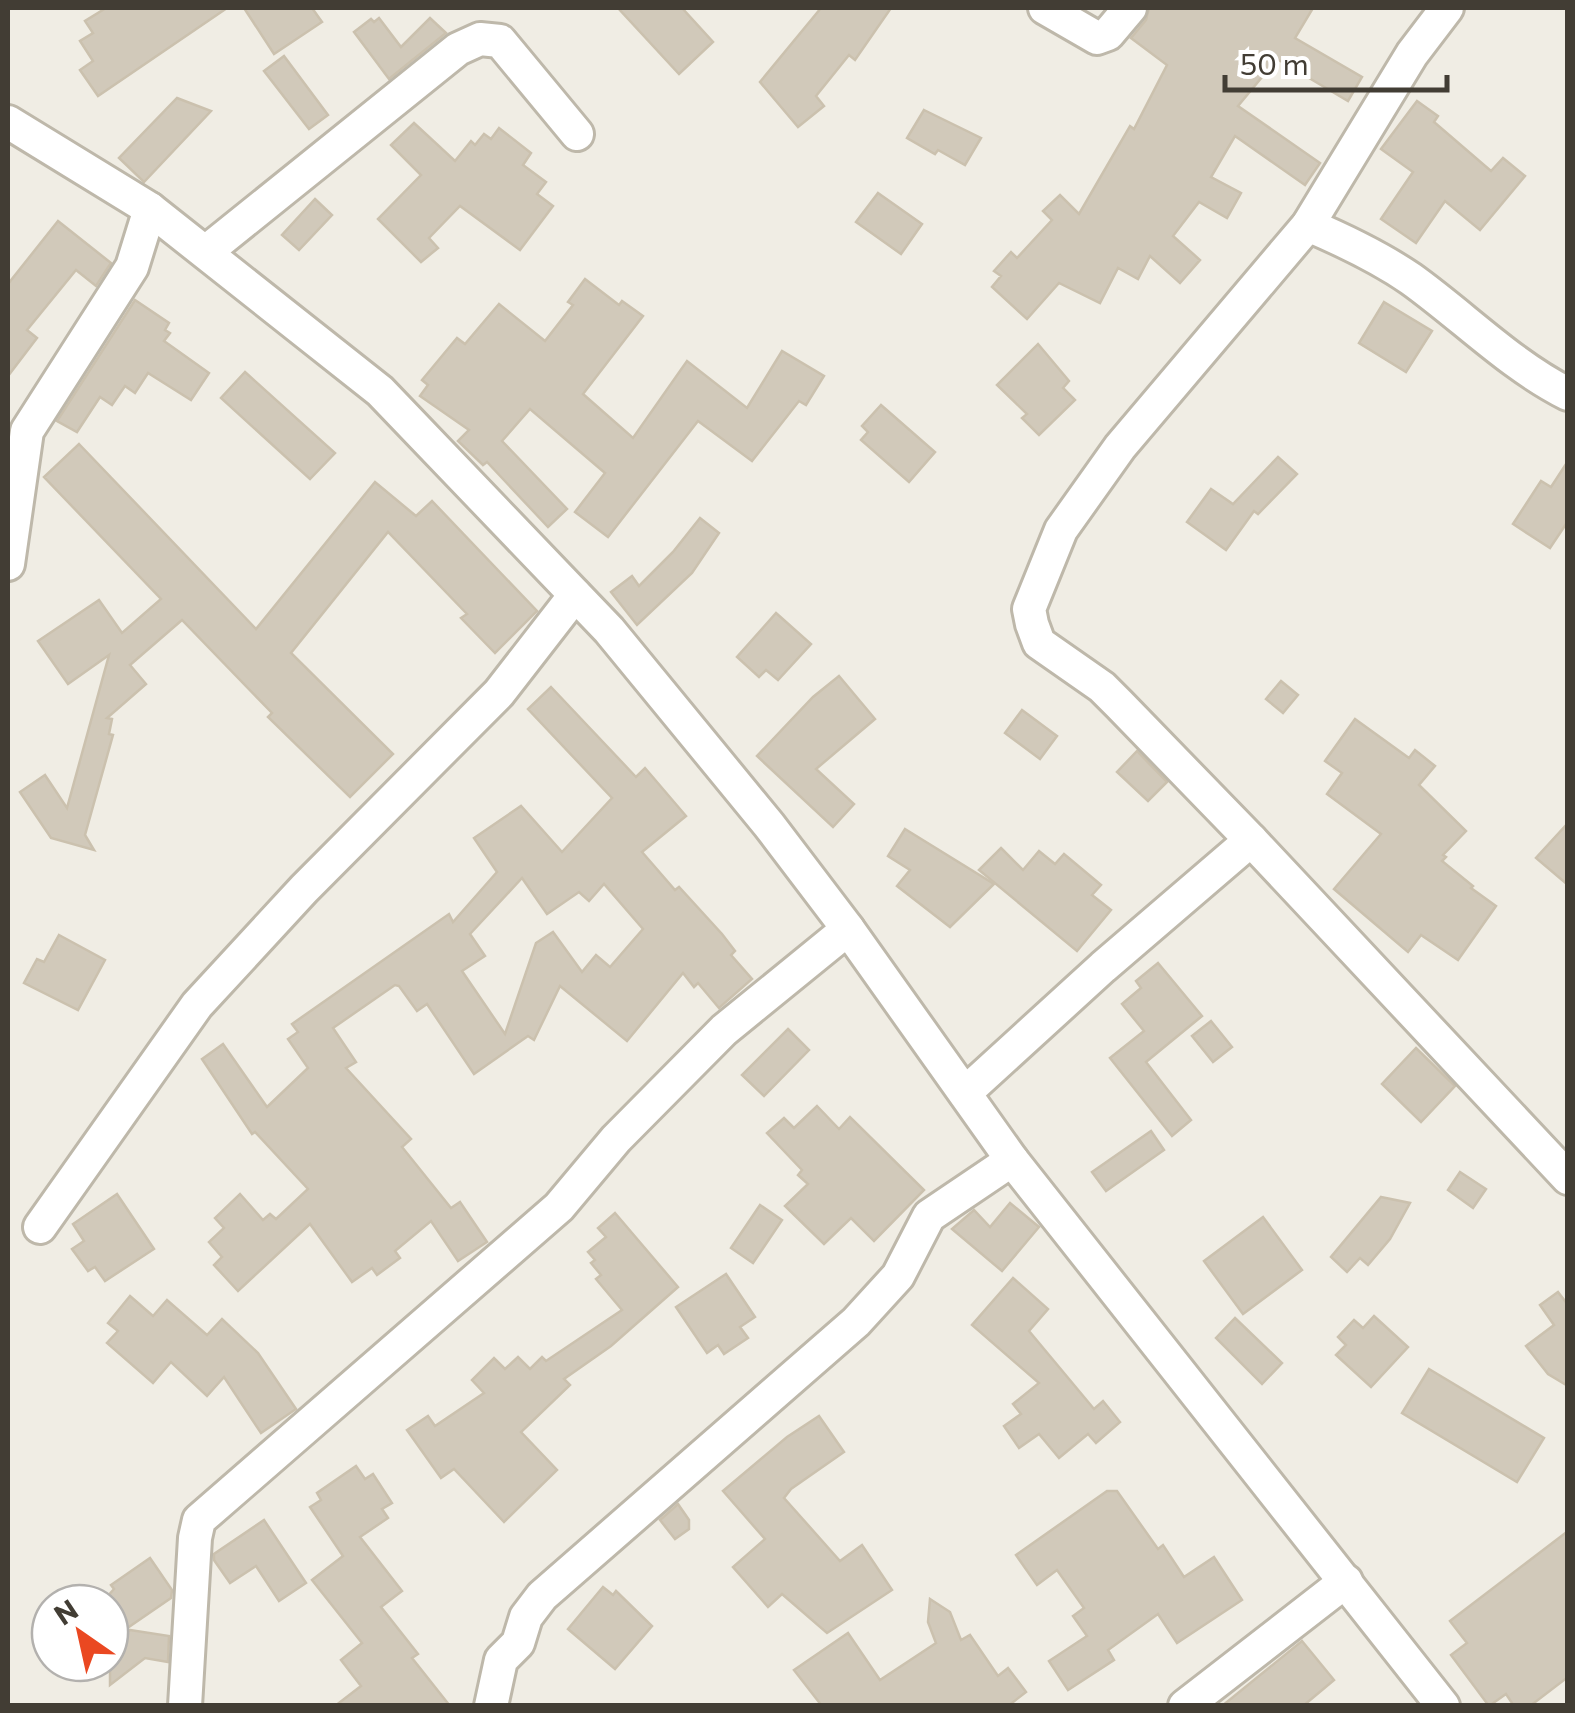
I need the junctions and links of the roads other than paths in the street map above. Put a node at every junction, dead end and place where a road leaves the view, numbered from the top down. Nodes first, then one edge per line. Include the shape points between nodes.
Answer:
1 (1045, 8) edge
2 (1130, 8) edge
3 (1447, 8) edge
4 (8, 122) edge
5 (577, 134) dead end
6 (150, 209) junction
7 (1308, 224) junction
8 (207, 251) junction
9 (1568, 394) edge
10 (8, 564) edge
11 (575, 595) junction
12 (1251, 840) junction
13 (848, 929) junction
14 (965, 1094) junction
15 (1012, 1160) junction
16 (1568, 1178) edge
17 (40, 1227) dead end
18 (1346, 1581) junction
19 (185, 1706) edge
20 (491, 1706) edge
21 (1185, 1706) edge
22 (1443, 1706) edge

1 - 2 street via 1097,38
3 - 7 street
4 - 6 street
5 - 8 street via 500,41 480,38
6 - 8 street
6 - 10 street via 132,267 27,431
7 - 9 street via 1412,280
7 - 12 street via 1120,447 1061,530 1028,609 1038,643 1102,688
8 - 11 street via 380,390
11 - 13 street
11 - 17 street via 500,693 197,1005
12 - 14 street
12 - 16 street
13 - 14 street
13 - 19 street via 724,1030 616,1139 560,1207 199,1520
14 - 15 street
15 - 18 street
15 - 20 street via 929,1216 898,1276 856,1322 542,1596 518,1643 501,1660
18 - 21 street
18 - 22 street

